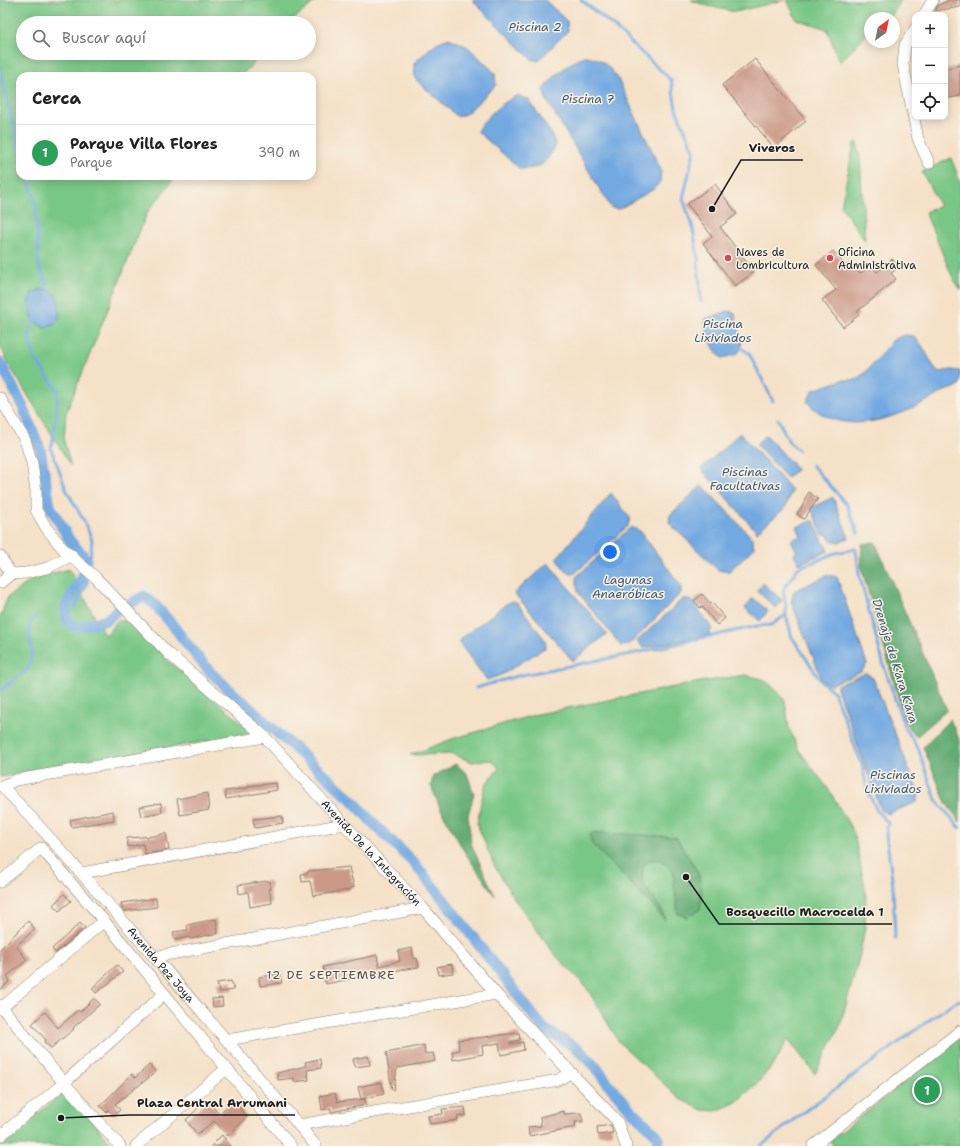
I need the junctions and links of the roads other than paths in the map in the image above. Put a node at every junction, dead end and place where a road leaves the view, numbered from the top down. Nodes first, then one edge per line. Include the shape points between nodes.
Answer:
1 (933, 0) edge
2 (926, 12) edge
3 (912, 34) edge
4 (928, 163) dead end
5 (0, 398) edge
6 (0, 556) edge
7 (75, 559) junction
8 (11, 574) junction
9 (0, 582) edge
10 (265, 737) junction
11 (344, 824) junction
12 (82, 873) junction
13 (0, 882) edge
14 (423, 908) junction
15 (104, 921) junction
16 (154, 957) junction
17 (164, 994) junction
18 (496, 994) junction
19 (1, 1007) edge
20 (960, 1031) edge
21 (227, 1040) junction
22 (226, 1069) junction
23 (571, 1072) junction
24 (64, 1083) junction
25 (299, 1124) junction
26 (0, 1136) edge
27 (286, 1144) edge
28 (120, 1146) edge
29 (136, 1146) edge
30 (316, 1146) edge
31 (626, 1146) edge
32 (813, 1146) edge

1 - 2 street
3 - 4 street via 905,45 903,64 918,139
5 - 7 street, Avenida De la Integración via 24,440 32,463 36,510 64,550
6 - 8 street
7 - 8 street via 26,573
7 - 10 street, Avenida De la Integración via 168,652
8 - 9 street
10 - 11 street, Avenida De la Integración
10 - 12 street, Avenida Pez Joya via 16,780 2,786
11 - 12 street
11 - 14 street, Avenida De la Integración
12 - 16 street, Avenida Pez Joya
13 - 15 street, Avenida Pez Joya via 41,848
14 - 16 street
14 - 18 street, Avenida De la Integración
15 - 17 street, Avenida Pez Joya
15 - 19 street
16 - 21 street, Avenida Pez Joya
17 - 22 street, Avenida Pez Joya
17 - 24 street
18 - 21 street
18 - 23 street, Avenida De la Integración
19 - 24 street
20 - 32 street
21 - 25 street, Avenida Pez Joya
22 - 27 street, Avenida Pez Joya
22 - 29 street
23 - 25 street via 559,1080
23 - 31 street, Avenida De la Integración via 617,1121
24 - 26 street
24 - 28 street
25 - 30 street, Avenida Pez Joya

